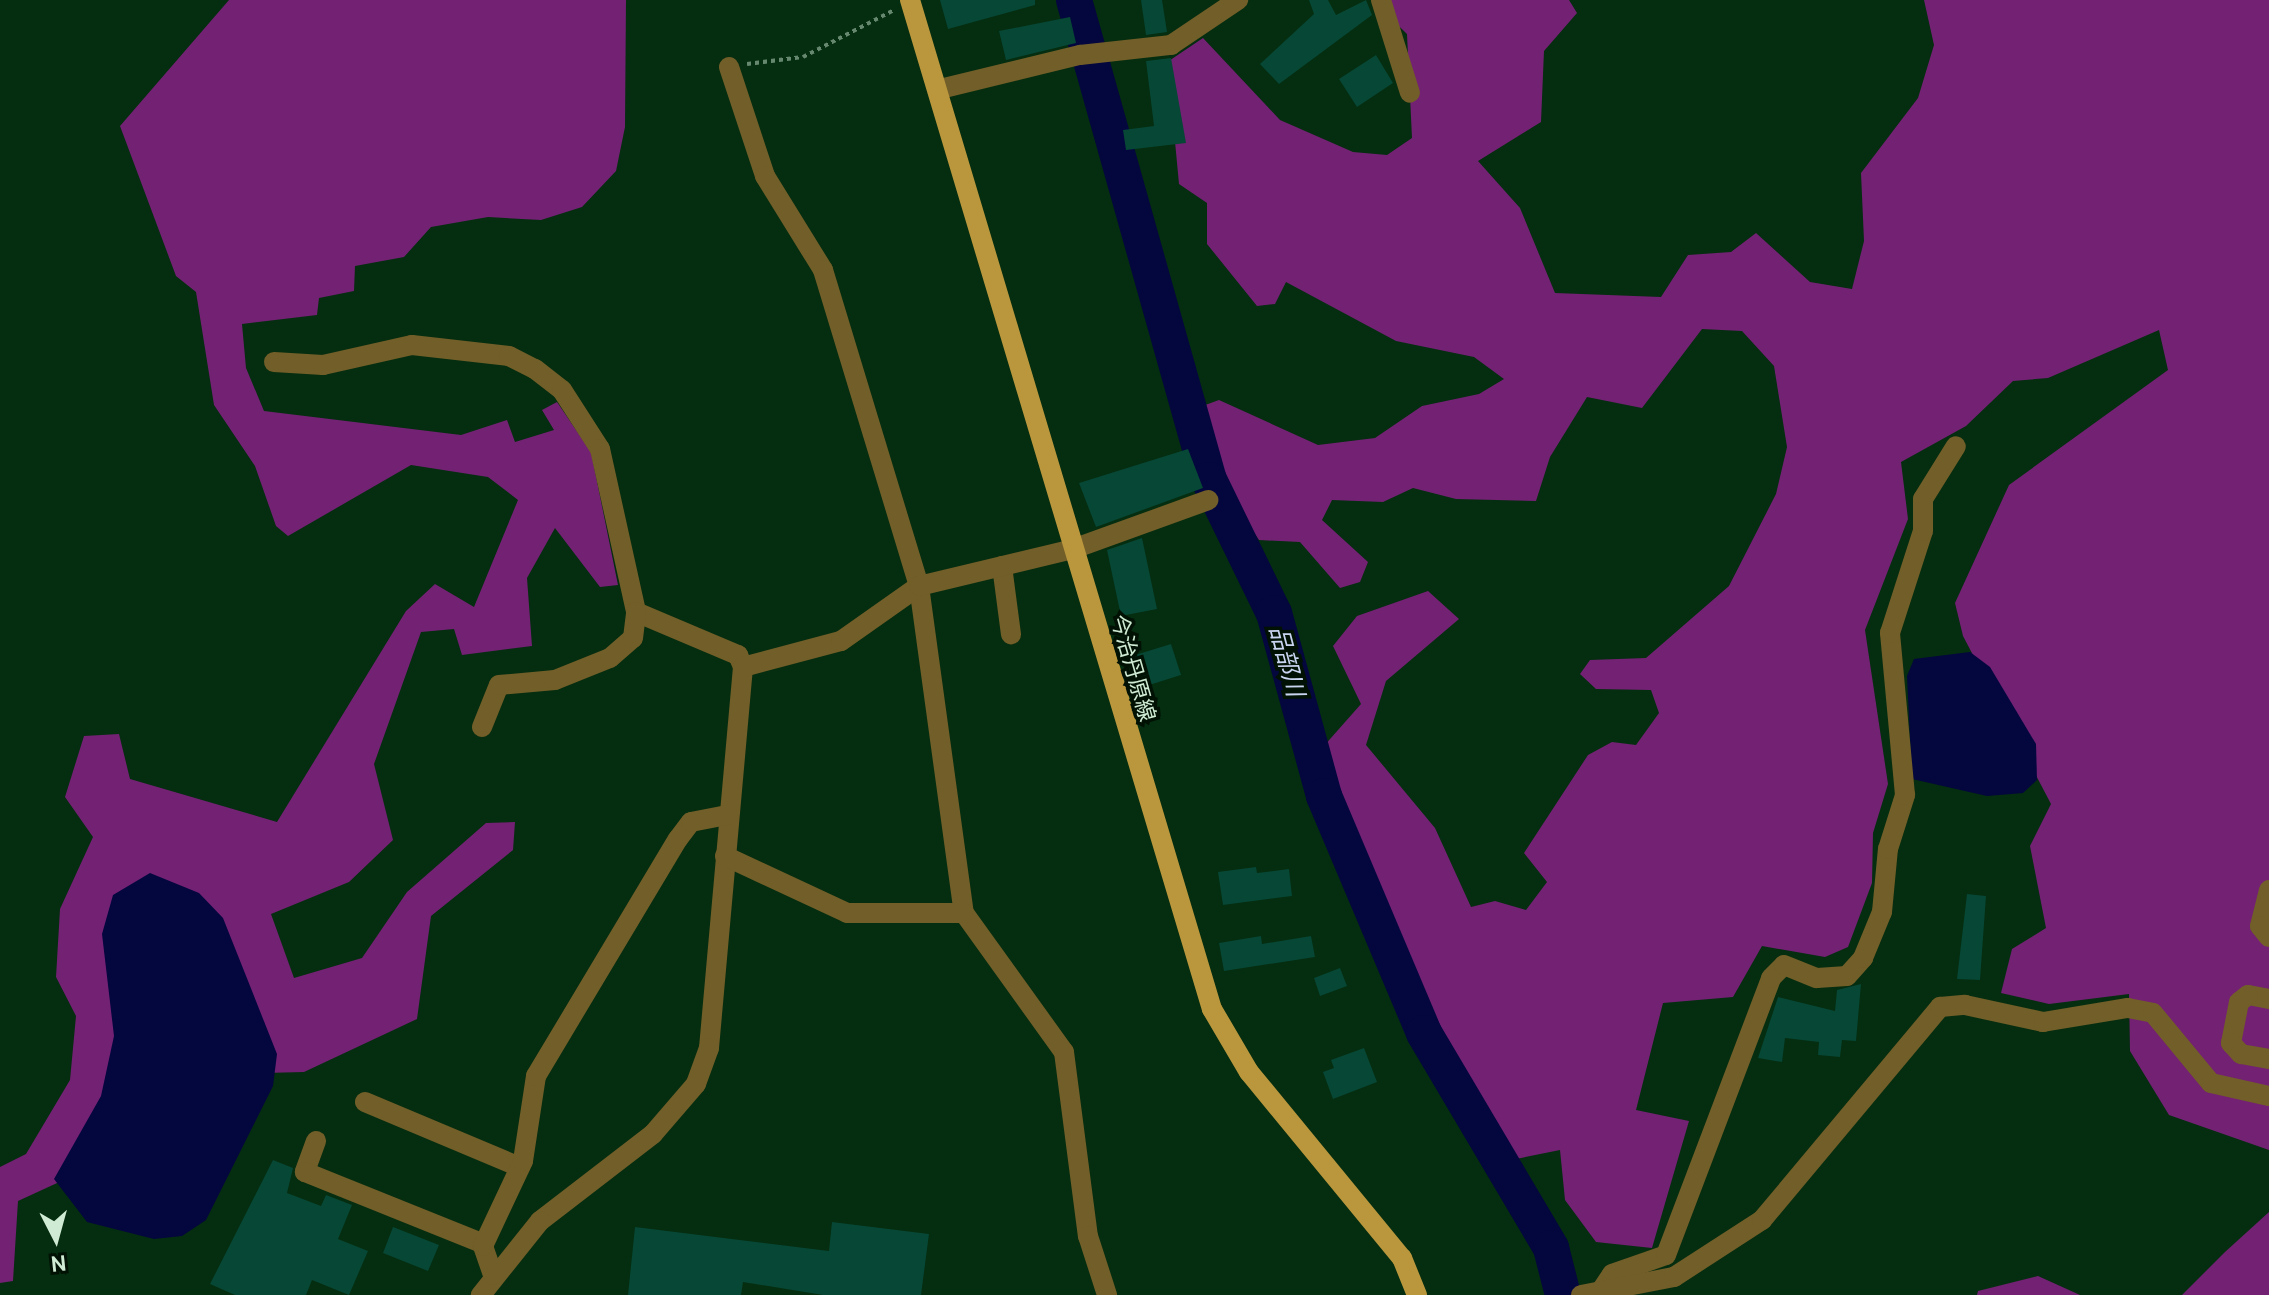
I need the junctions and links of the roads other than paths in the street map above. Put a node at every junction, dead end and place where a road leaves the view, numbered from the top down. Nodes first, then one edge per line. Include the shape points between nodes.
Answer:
1 (910, 0) edge
2 (1238, 0) edge
3 (1381, 0) edge
4 (729, 67) road end
5 (940, 89) junction
6 (1410, 93) dead end
7 (274, 362) dead end
8 (1956, 446) dead end
9 (1208, 500) dead end
10 (1073, 549) junction
11 (1002, 566) junction
12 (919, 586) junction
13 (636, 612) junction
14 (1011, 634) dead end
15 (743, 667) junction
16 (482, 727) dead end
17 (728, 815) junction
18 (725, 856) junction
19 (2269, 890) edge
20 (964, 913) junction
21 (2269, 937) edge
22 (2269, 999) edge
23 (2269, 1059) edge
24 (2269, 1096) edge
25 (365, 1102) dead end
26 (316, 1141) dead end
27 (520, 1167) junction
28 (484, 1244) junction
29 (493, 1275) junction
30 (1602, 1289) junction
31 (481, 1295) edge
32 (1107, 1295) edge
33 (1417, 1295) edge
34 (1581, 1295) edge

1 - 5 main road, 今治丹原線
2 - 5 street via 1171,45 1080,55
3 - 6 street
4 - 12 street via 765,176 823,270
5 - 10 main road, 今治丹原線
7 - 13 street via 323,365 412,345 509,356 535,369 562,390 600,449
8 - 30 street via 1923,499 1923,531 1890,633 1905,795 1888,849 1882,912 1863,958 1847,976 1817,978 1784,965 1771,978 1666,1255 1612,1274
9 - 10 street
10 - 11 street
10 - 33 main road, 今治丹原線 via 1212,1009 1249,1072 1402,1258
11 - 12 street
11 - 14 street
12 - 15 street via 841,641
12 - 20 street
13 - 15 street via 738,655
13 - 16 street via 633,638 610,658 555,680 499,685
15 - 17 street
17 - 18 street
17 - 27 street via 691,822 603,956 536,1076
18 - 20 street via 847,913
18 - 29 street via 709,1048 696,1084 653,1134 540,1221
19 - 21 street via 2260,926
20 - 32 street via 1064,1052 1088,1236
22 - 23 street via 2248,995 2239,1002 2231,1043 2241,1054
24 - 30 street via 2211,1083 2153,1013 2128,1008 2043,1022 1965,1005 1940,1007 1762,1220 1674,1277
25 - 27 street
26 - 28 street via 305,1172
27 - 28 street
28 - 29 street
29 - 31 street
30 - 34 street

